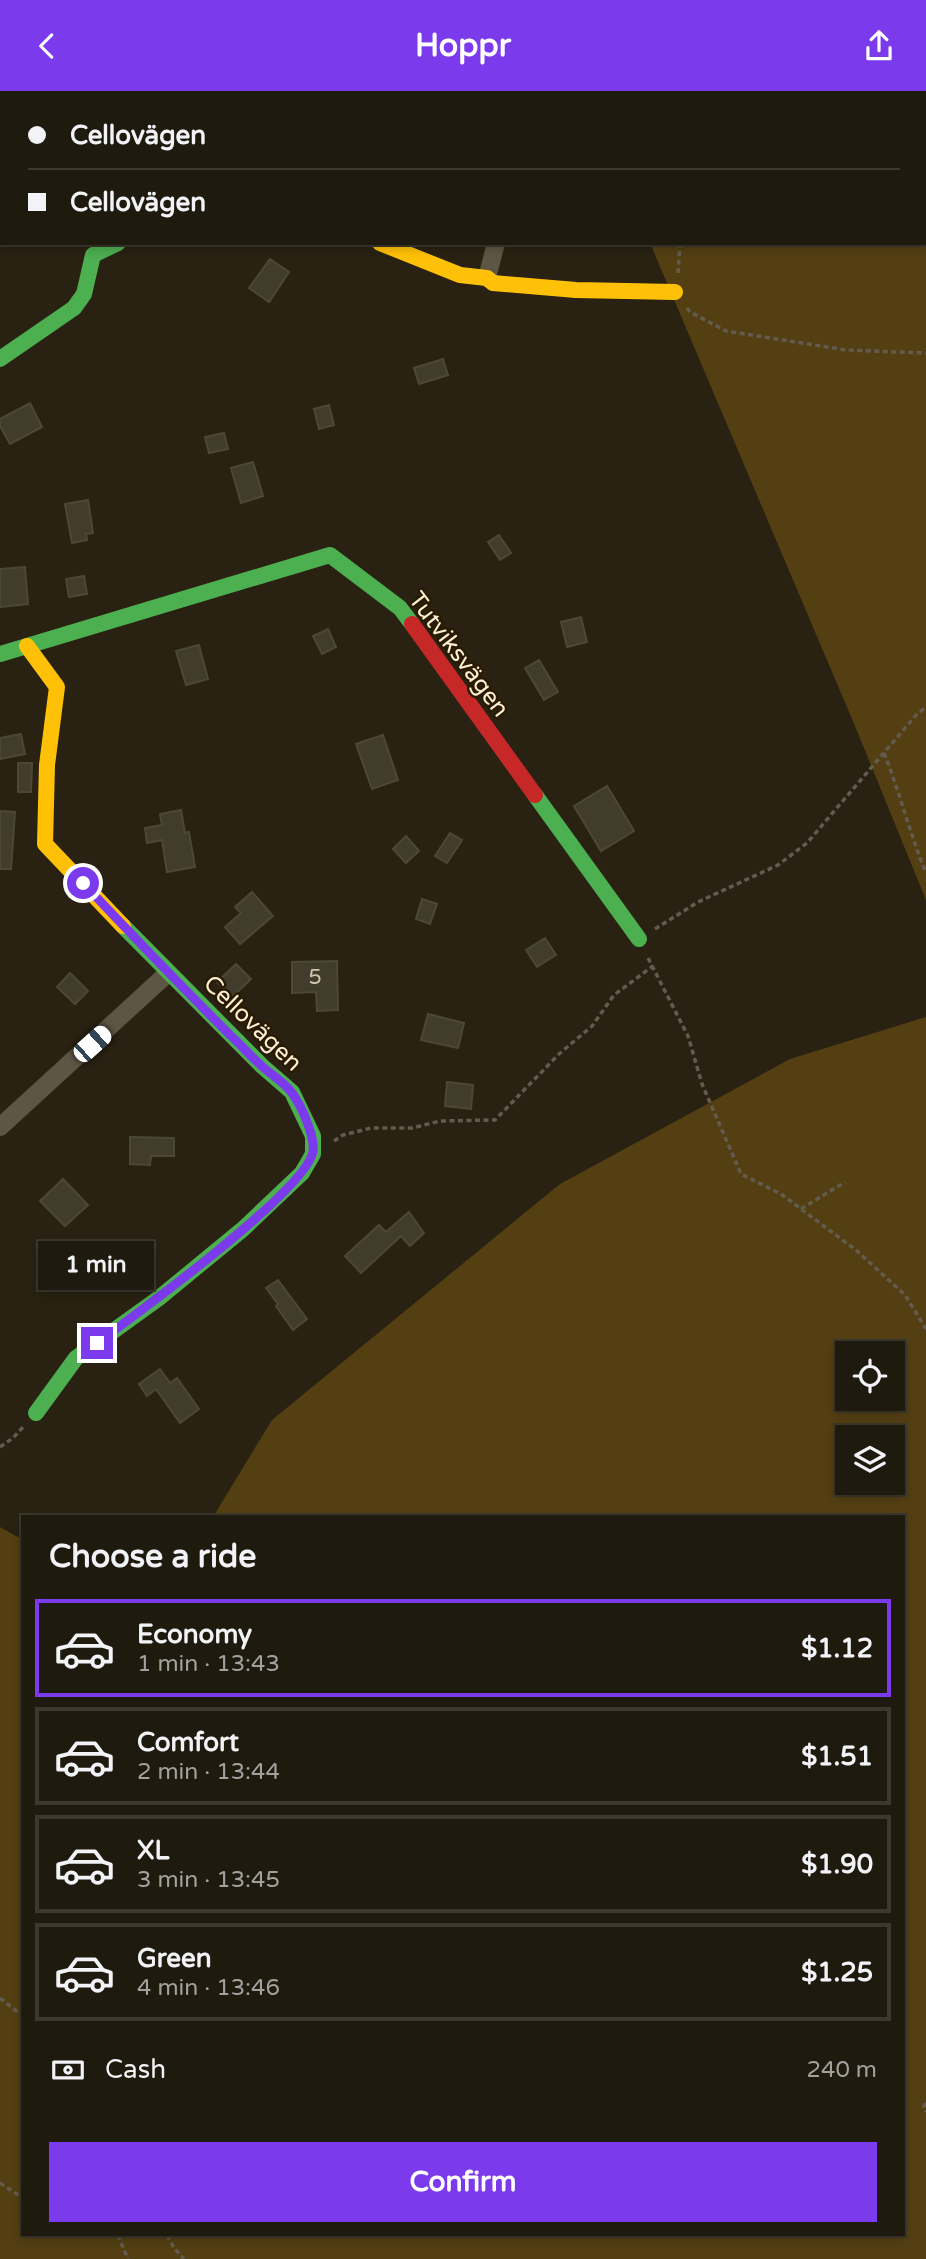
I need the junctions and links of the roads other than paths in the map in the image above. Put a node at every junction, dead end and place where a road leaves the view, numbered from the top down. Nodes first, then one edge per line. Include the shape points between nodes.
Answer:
1 (114, 245) edge
2 (385, 245) edge
3 (495, 245) edge
4 (486, 278) junction
5 (675, 292) road end
6 (0, 359) edge
7 (27, 646) junction
8 (0, 654) edge
9 (639, 939) road end
10 (168, 973) junction
11 (0, 1127) edge
12 (36, 1413) road end

1 - 6 street via 93,255 85,294 74,309
2 - 4 street via 460,275
3 - 4 street
4 - 5 street via 493,283 576,290
7 - 8 street, Tutviksvägen
7 - 9 street, Tutviksvägen via 330,555 400,608
7 - 10 street, Cellovägen via 57,687 47,765 45,844
10 - 11 street
10 - 12 street, Cellovägen via 292,1092 313,1136 313,1154 302,1173 243,1229 76,1358

